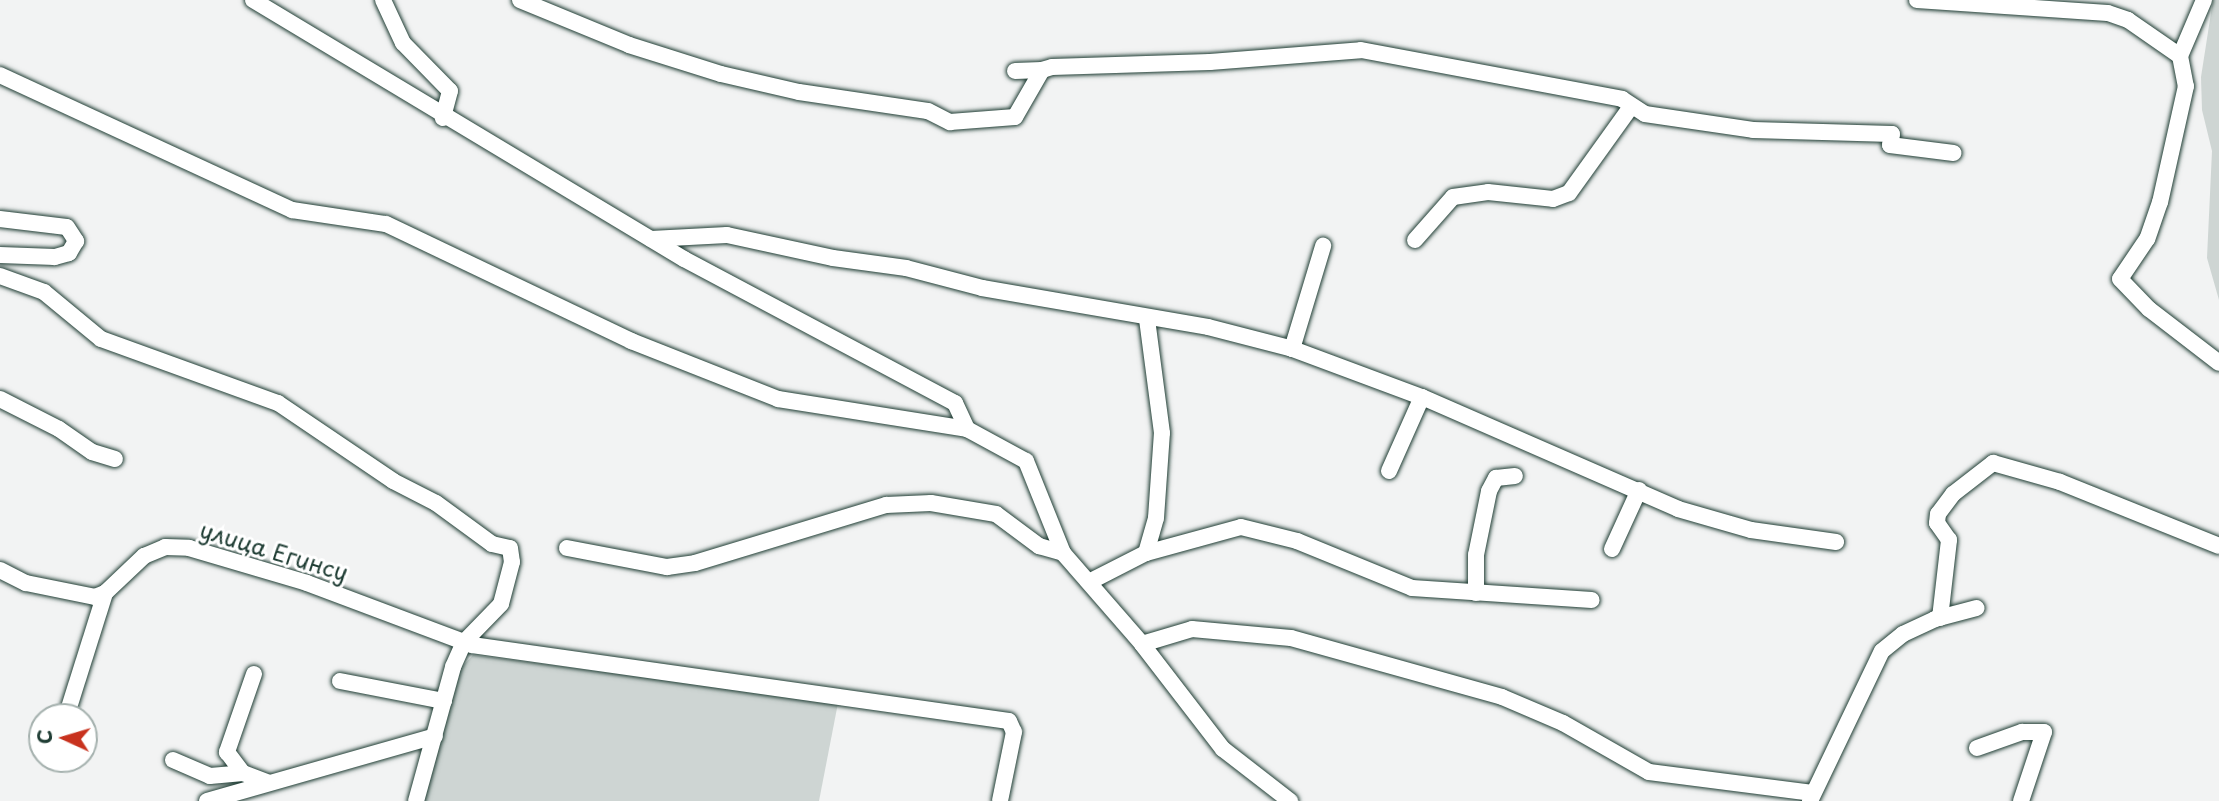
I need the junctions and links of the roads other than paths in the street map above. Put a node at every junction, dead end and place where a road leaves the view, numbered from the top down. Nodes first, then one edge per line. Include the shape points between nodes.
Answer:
1 (253, 0) edge
2 (383, 0) edge
3 (520, 0) edge
4 (1917, 0) edge
5 (2204, 0) edge
6 (2107, 6) edge
7 (2180, 56) junction
8 (1042, 70) junction
9 (1015, 71) dead end
10 (0, 75) edge
11 (1630, 108) junction
12 (443, 118) junction
13 (1953, 153) dead end
14 (0, 219) edge
15 (651, 239) junction
16 (1415, 240) dead end
17 (1323, 246) dead end
18 (0, 255) edge
19 (0, 276) edge
20 (1147, 319) junction
21 (1292, 349) junction
22 (2219, 363) edge
23 (1422, 397) junction
24 (0, 399) edge
25 (967, 429) junction
26 (115, 459) dead end
27 (1389, 471) dead end
28 (1515, 476) dead end
29 (1639, 490) junction
30 (1836, 542) dead end
31 (2219, 546) edge
32 (567, 548) dead end
33 (1612, 550) dead end
34 (1146, 553) junction
35 (1063, 554) junction
36 (0, 570) edge
37 (1089, 582) junction
38 (105, 593) junction
39 (1476, 593) junction
40 (1592, 600) dead end
41 (1977, 608) dead end
42 (1940, 618) junction
43 (464, 642) junction
44 (1142, 645) junction
45 (254, 674) dead end
46 (340, 681) dead end
47 (444, 701) junction
48 (70, 703) edge
49 (435, 736) junction
50 (1977, 748) dead end
51 (173, 760) dead end
52 (243, 773) junction
53 (267, 782) junction
54 (1811, 797) edge
55 (208, 801) edge
56 (416, 801) edge
57 (1000, 801) edge
58 (1290, 801) edge
59 (2021, 801) edge

1 - 12 street
2 - 12 street via 403,43 450,91
3 - 8 street via 629,45 721,74 799,92 928,111 950,122 1015,117
4 - 6 street
5 - 7 street
6 - 7 street
7 - 22 street via 2186,86 2160,202 2147,239 2120,279 2149,309
8 - 9 street
8 - 11 street via 1361,50 1622,99
10 - 25 street via 292,210 386,224 631,341 778,399
11 - 13 street via 1753,130 1892,134 1890,145
11 - 16 street via 1569,192 1553,199 1488,192 1453,197
12 - 15 street
14 - 18 street via 67,227 76,241 69,253 55,257
15 - 20 street via 727,235
15 - 25 street via 955,403
17 - 21 street
19 - 43 street via 44,292 102,339 278,403 492,544 510,548 512,562 501,604
20 - 21 street via 1208,327
20 - 34 street via 1162,433 1156,518
21 - 23 street
23 - 27 street
23 - 29 street via 1512,440
24 - 26 street via 92,452
25 - 35 street via 1026,461
28 - 39 street via 1496,478 1489,491 1476,555
29 - 30 street via 1712,520
29 - 33 street
31 - 42 street via 2060,481 1993,463 1953,494 1938,514 1949,540
32 - 35 street via 648,565 677,565 754,546 835,518 907,502 996,514 1039,546
34 - 37 street
34 - 39 street via 1241,527 1297,541 1412,588
35 - 37 street
36 - 38 street via 26,583 95,597
37 - 44 street
38 - 43 street, улица Егинсу via 144,556 177,546 267,570
38 - 48 street
39 - 40 street
41 - 42 street
42 - 54 street via 1903,634 1875,660
43 - 47 street
43 - 57 street, улица Егинсу via 1009,721 1014,732
44 - 54 street via 1192,629 1291,638 1502,697 1563,723 1649,772
44 - 58 street via 1223,749
45 - 52 street via 227,742 231,762
46 - 47 street
47 - 49 street
49 - 53 street
49 - 56 street
50 - 59 street via 2022,732 2044,732
51 - 52 street via 210,776
52 - 53 street
53 - 55 street

